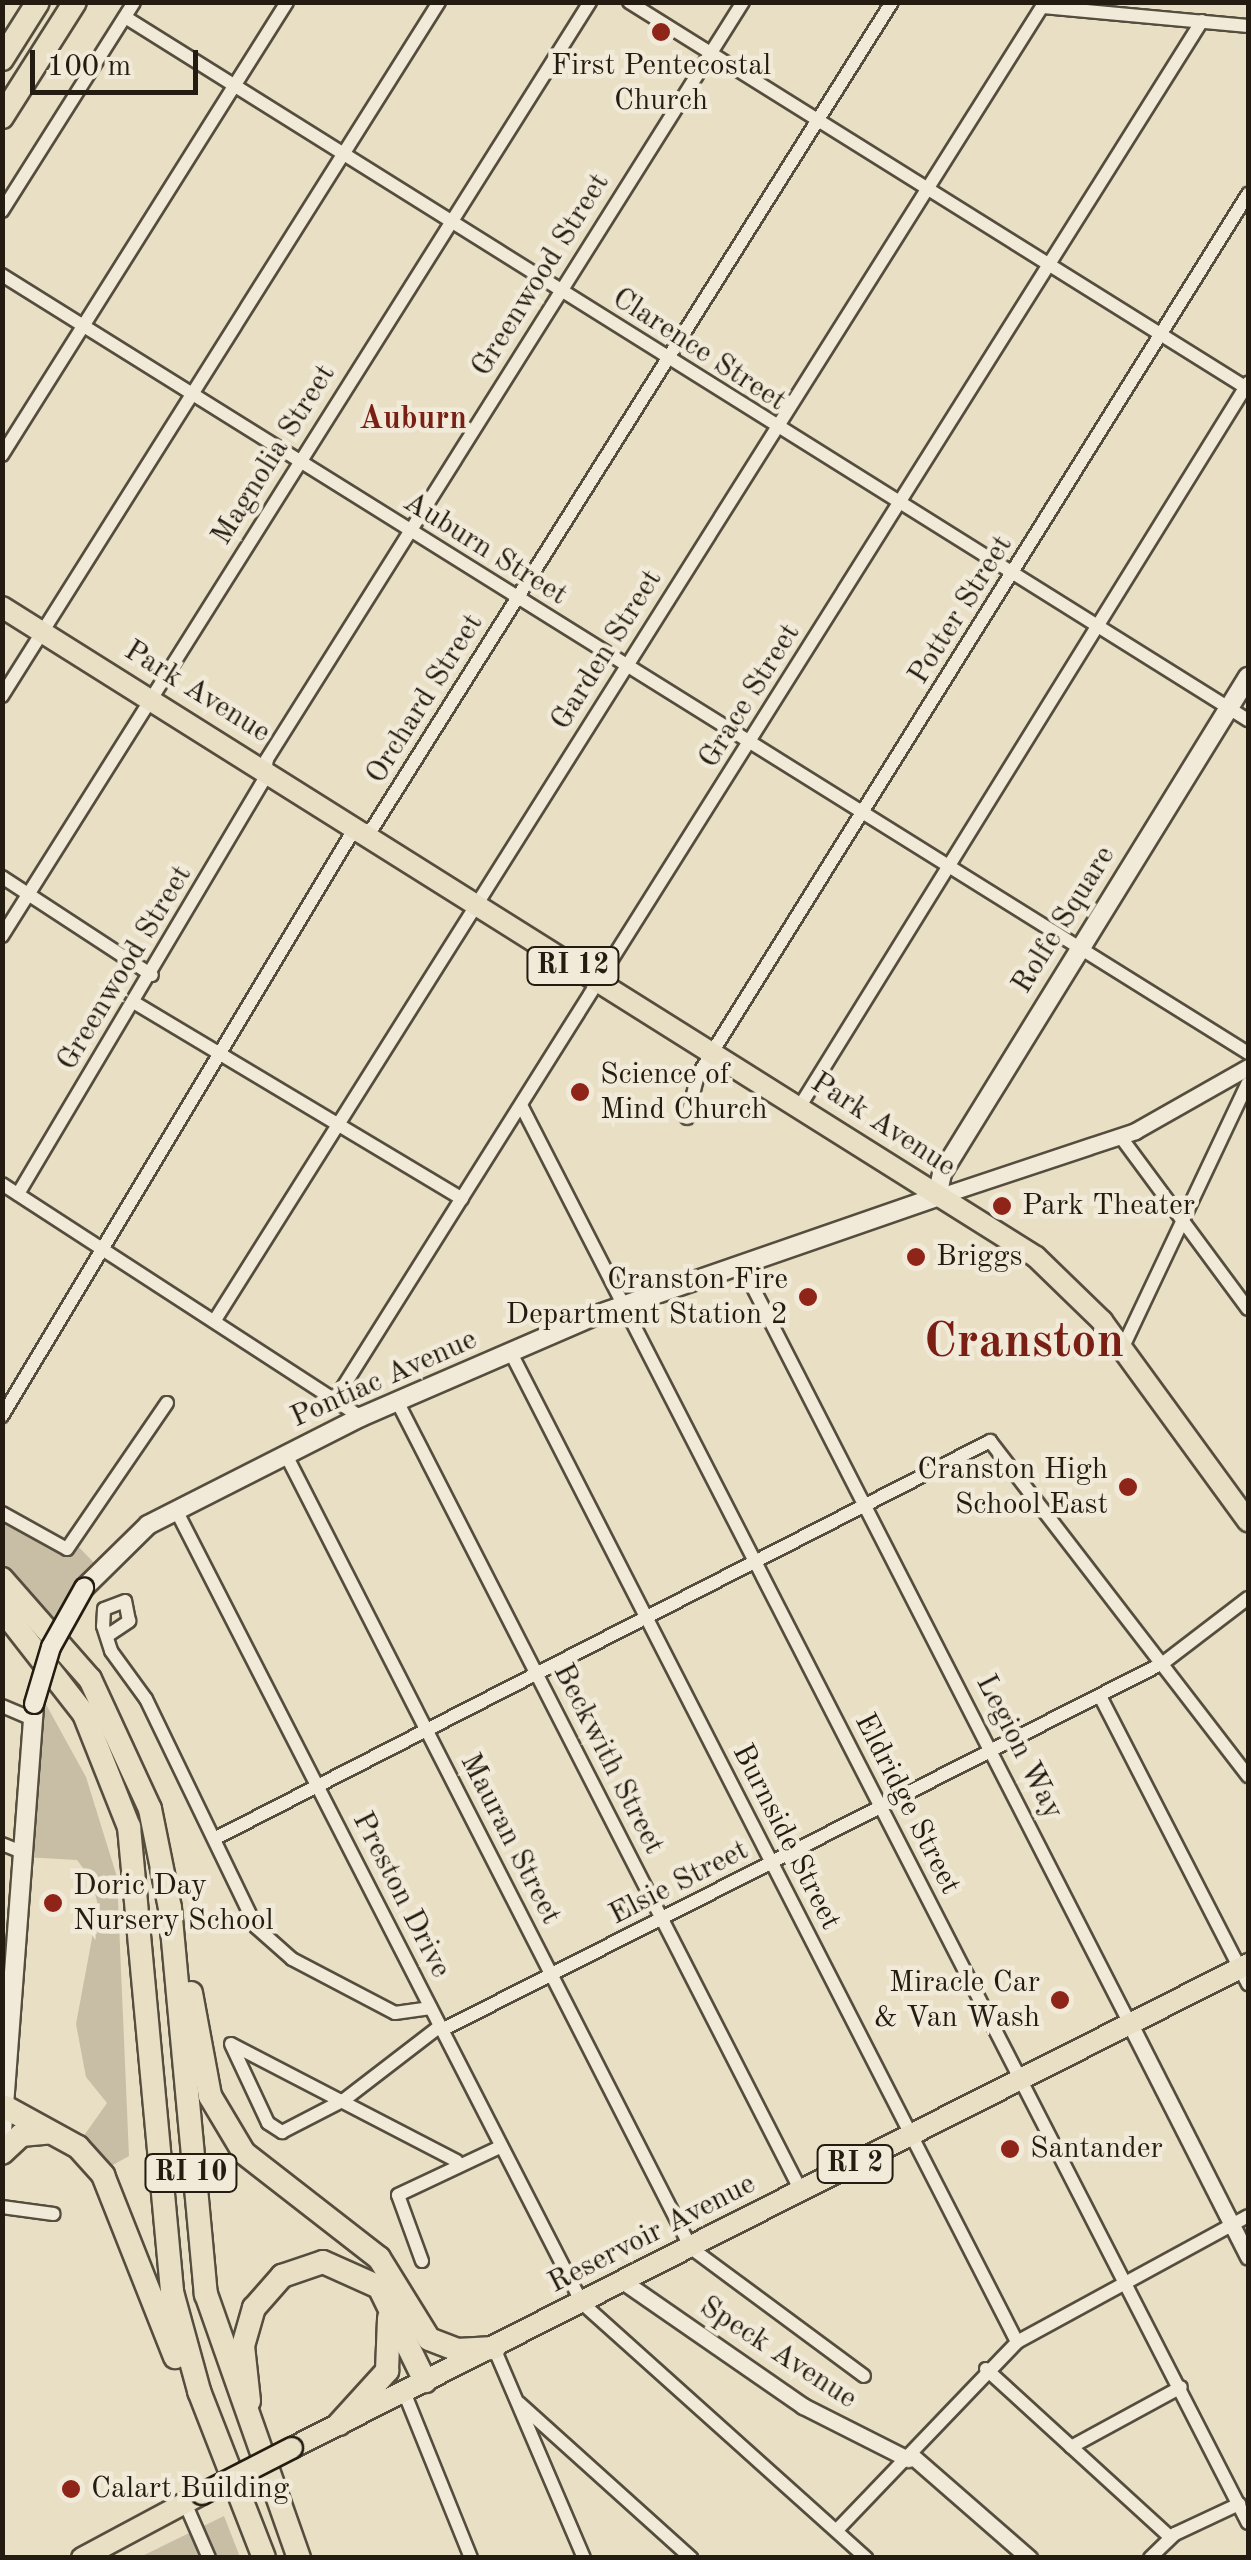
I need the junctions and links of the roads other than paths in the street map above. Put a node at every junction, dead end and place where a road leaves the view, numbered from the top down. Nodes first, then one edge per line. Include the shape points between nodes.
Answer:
1 (38, 2) edge
2 (75, 2) edge
3 (134, 2) edge
4 (286, 2) edge
5 (439, 2) edge
6 (590, 2) edge
7 (628, 2) edge
8 (743, 2) edge
9 (892, 2) edge
10 (1044, 5) edge
11 (125, 17) junction
12 (1202, 21) junction
13 (1248, 26) edge
14 (711, 54) junction
15 (2, 58) edge
16 (234, 87) junction
17 (2, 117) edge
18 (818, 121) junction
19 (342, 154) junction
20 (928, 190) junction
21 (1248, 194) edge
22 (2, 211) edge
23 (452, 223) junction
24 (1050, 266) junction
25 (2, 275) edge
26 (559, 291) junction
27 (85, 326) junction
28 (1162, 336) junction
29 (666, 358) junction
30 (1248, 386) edge
31 (194, 394) junction
32 (776, 429) junction
33 (2, 455) edge
34 (301, 462) junction
35 (898, 506) junction
36 (410, 531) junction
37 (1014, 574) junction
38 (518, 598) junction
39 (2, 607) edge
40 (1098, 625) junction
41 (44, 632) junction
42 (626, 666) junction
43 (1248, 677) edge
44 (2, 696) edge
45 (151, 700) junction
46 (1229, 709) junction
47 (1248, 720) edge
48 (748, 744) junction
49 (264, 770) junction
50 (862, 812) junction
51 (362, 830) junction
52 (950, 865) junction
53 (2, 877) edge
54 (28, 894) junction
55 (480, 908) junction
56 (2, 936) edge
57 (1080, 948) junction
58 (152, 975) junction
59 (602, 984) junction
60 (136, 1003) junction
61 (713, 1052) junction
62 (1248, 1053) edge
63 (224, 1054) junction
64 (1248, 1068) edge
65 (1247, 1093) edge
66 (800, 1106) junction
67 (522, 1107) junction
68 (687, 1118) dead end
69 (337, 1123) junction
70 (1120, 1136) junction
71 (2, 1184) edge
72 (18, 1194) junction
73 (937, 1197) junction
74 (462, 1199) junction
75 (1185, 1221) junction
76 (106, 1251) junction
77 (740, 1264) junction
78 (624, 1306) junction
79 (1248, 1309) edge
80 (214, 1320) junction
81 (1122, 1349) junction
82 (510, 1354) junction
83 (338, 1395) junction
84 (167, 1403) dead end
85 (398, 1403) junction
86 (2, 1416) edge
87 (360, 1417) junction
88 (285, 1453) junction
89 (864, 1504) junction
90 (176, 1510) junction
91 (2, 1513) edge
92 (1248, 1521) edge
93 (755, 1562) junction
94 (2, 1579) edge
95 (1248, 1598) edge
96 (2, 1609) edge
97 (646, 1618) junction
98 (107, 1636) dead end
99 (1164, 1663) junction
100 (536, 1674) junction
101 (1100, 1696) junction
102 (2, 1706) edge
103 (33, 1712) junction
104 (426, 1730) junction
105 (991, 1752) junction
106 (1248, 1776) edge
107 (317, 1786) junction
108 (881, 1808) junction
109 (156, 1828) junction
110 (216, 1838) junction
111 (2, 1844) edge
112 (24, 1854) junction
113 (772, 1864) junction
114 (662, 1920) junction
115 (1246, 1972) edge
116 (552, 1976) junction
117 (9, 1982) edge
118 (431, 2008) junction
119 (1130, 2024) junction
120 (441, 2028) junction
121 (1020, 2080) junction
122 (344, 2100) junction
123 (4, 2101) edge
124 (2, 2132) edge
125 (54, 2135) junction
126 (910, 2136) junction
127 (500, 2147) junction
128 (2, 2153) edge
129 (457, 2161) junction
130 (801, 2192) junction
131 (2, 2207) edge
132 (54, 2214) dead end
133 (1248, 2216) edge
134 (1232, 2224) junction
135 (691, 2248) junction
136 (1248, 2256) edge
137 (422, 2261) dead end
138 (361, 2273) junction
139 (624, 2282) junction
140 (1125, 2283) junction
141 (582, 2303) junction
142 (418, 2325) junction
143 (1017, 2342) junction
144 (494, 2348) junction
145 (986, 2369) junction
146 (864, 2376) dead end
147 (429, 2379) junction
148 (1180, 2387) junction
149 (404, 2392) junction
150 (519, 2403) junction
151 (338, 2424) junction
152 (1071, 2446) junction
153 (221, 2449) junction
154 (909, 2457) junction
155 (194, 2498) junction
156 (1239, 2504) junction
157 (278, 2506) junction
158 (1248, 2523) edge
159 (837, 2530) junction
160 (1170, 2537) junction
161 (82, 2558) edge
162 (210, 2558) edge
163 (264, 2558) edge
164 (299, 2558) edge
165 (471, 2558) edge
166 (584, 2558) edge
167 (691, 2558) edge
168 (866, 2558) edge
169 (1029, 2558) edge
170 (1150, 2558) edge

1 - 15 highway
2 - 17 highway
3 - 11 street
4 - 16 street
5 - 19 street
6 - 23 street, Magnolia Street
7 - 14 street
8 - 14 street, Greenwood Street
9 - 18 street, Orchard Street
10 - 12 street
10 - 20 street, Garden Street
11 - 16 street, Clarence Street
11 - 22 street
12 - 13 street
12 - 24 street, Grace Street
14 - 18 street
14 - 26 street, Greenwood Street
16 - 19 street, Clarence Street
16 - 27 street
18 - 20 street
18 - 29 street, Orchard Street
19 - 23 street, Clarence Street
19 - 31 street
20 - 24 street
20 - 32 street, Garden Street
21 - 28 street, Potter Street
23 - 26 street, Clarence Street
23 - 34 street, Magnolia Street
24 - 28 street
24 - 35 street, Grace Street
25 - 27 street, Auburn Street
26 - 29 street, Clarence Street
26 - 36 street, Greenwood Street
27 - 31 street, Auburn Street
27 - 33 street
28 - 30 street
28 - 37 street, Potter Street
29 - 32 street, Clarence Street
29 - 38 street, Orchard Street
30 - 40 street
31 - 34 street, Auburn Street
31 - 41 street
32 - 35 street, Clarence Street
32 - 42 street, Garden Street
34 - 36 street, Auburn Street
34 - 45 street, Magnolia Street
35 - 37 street, Clarence Street
35 - 48 street, Grace Street
36 - 38 street, Auburn Street
36 - 49 street, Greenwood Street
37 - 40 street, Clarence Street
37 - 50 street, Potter Street
38 - 42 street, Auburn Street
38 - 51 street, Orchard Street via 372,829
39 - 41 main road, Park Avenue / RI 12
40 - 46 street, Clarence Street
40 - 52 street
41 - 44 street
41 - 45 main road, Park Avenue / RI 12
42 - 48 street, Auburn Street
42 - 55 street, Garden Street
43 - 46 main road, Rolfe Square
45 - 49 main road, Park Avenue / RI 12
45 - 54 street, Magnolia Street
46 - 47 street, Clarence Street
46 - 57 main road, Rolfe Square
48 - 50 street, Auburn Street
48 - 59 street, Grace Street
49 - 51 main road, Park Avenue / RI 12
49 - 58 street, Greenwood Street
50 - 52 street, Auburn Street
50 - 61 street, Potter Street
51 - 55 main road, Park Avenue / RI 12
51 - 63 street, Orchard Street via 352,833
52 - 57 street, Auburn Street
52 - 66 street
53 - 54 street
54 - 56 street, Magnolia Street
54 - 58 street
55 - 59 main road, Park Avenue / RI 12
55 - 69 street, Garden Street
57 - 62 street, Auburn Street
57 - 73 main road, Rolfe Square via 942,1173
58 - 60 street, Greenwood Street
59 - 61 main road, Park Avenue / RI 12
59 - 67 street, Grace Street
60 - 63 street
60 - 72 street, Greenwood Street
61 - 66 main road, Park Avenue / RI 12
61 - 68 street, Potter Street via 690,1089
63 - 69 street
63 - 76 street, Orchard Street
64 - 70 street, Pontiac Avenue
65 - 75 street
66 - 73 main road, Park Avenue / RI 12
67 - 74 street, Grace Street
67 - 78 street, Eldridge Street
69 - 74 street
69 - 80 street, Garden Street
70 - 73 street, Pontiac Avenue
70 - 75 street
71 - 72 street
72 - 76 street
73 - 77 main road, Pontiac Avenue
73 - 81 main road, Park Avenue / RI 12 via 1056,1273
74 - 83 street, Grace Street
75 - 79 street
75 - 81 street
76 - 80 street
76 - 86 street, Orchard Street
77 - 78 main road, Pontiac Avenue
77 - 89 street, Legion Way
78 - 82 main road, Pontiac Avenue
78 - 93 street, Eldridge Street
80 - 83 street
81 - 92 main road, Park Avenue / RI 12
82 - 85 main road, Pontiac Avenue
82 - 97 street, Burnside Street
83 - 87 street
84 - 91 street via 75,1542 59,1549
85 - 87 main road, Pontiac Avenue
85 - 100 street, Beckwith Street
87 - 88 main road, Pontiac Avenue
88 - 90 main road, Pontiac Avenue
88 - 104 street, Mauran Street
89 - 93 street
89 - 99 street via 998,1443
89 - 105 street, Legion Way
90 - 103 main road, Pontiac Avenue, bridge via 84,1588 50,1647
90 - 107 street, Preston Drive
93 - 97 street
93 - 108 street, Eldridge Street
94 - 109 highway, RI 10 via 101,1696
95 - 99 street, Elsie Street
96 - 153 highway, RI 10 via 84,1714 129,1827 169,2272
97 - 100 street
97 - 113 street, Burnside Street
98 - 110 street
99 - 101 street, Elsie Street
99 - 106 street
100 - 104 street
100 - 114 street, Beckwith Street
101 - 105 street, Elsie Street
101 - 115 street
102 - 103 street
103 - 112 main road, Pontiac Avenue
104 - 107 street
104 - 116 street, Mauran Street
105 - 108 street, Elsie Street
105 - 119 street, Legion Way
107 - 110 street
107 - 118 street, Preston Drive
108 - 113 street, Elsie Street
108 - 121 street, Eldridge Street
109 - 142 highway via 221,2120 264,2174 380,2258
109 - 157 highway, RI 10 via 206,2294
110 - 118 street via 242,1907 279,1949 395,2012
111 - 112 street
112 - 117 main road, Pontiac Avenue
113 - 114 street, Elsie Street
113 - 126 street, Burnside Street
114 - 116 street, Elsie Street
114 - 130 street, Beckwith Street
115 - 119 main road, Reservoir Avenue / RI 2
116 - 120 street, Elsie Street
116 - 135 street, Mauran Street
117 - 123 main road, Pontiac Avenue
118 - 120 street, Preston Drive
119 - 121 main road, Reservoir Avenue / RI 2
119 - 134 street, Legion Way
120 - 122 street, Elsie Street
120 - 127 street, Preston Drive
121 - 126 main road, Reservoir Avenue / RI 2
121 - 140 street, Eldridge Street
122 - 122 street, Elsie Street via 231,2044 272,2130
122 - 129 street
123 - 124 main road, Pontiac Avenue
123 - 125 highway
125 - 128 highway via 21,2135
125 - 153 highway via 104,2175
126 - 130 main road, Reservoir Avenue / RI 2
126 - 143 street, Burnside Street
127 - 129 street
127 - 141 street, Preston Drive
129 - 137 street via 396,2199
130 - 135 main road, Reservoir Avenue / RI 2
131 - 132 street
133 - 134 street
134 - 136 street, Legion Way
134 - 140 street
135 - 139 main road, Reservoir Avenue / RI 2
135 - 146 street
138 - 147 highway via 384,2294
138 - 151 highway via 384,2304 393,2349 382,2377
138 - 157 highway via 322,2262 294,2269 249,2321 245,2380
139 - 141 main road, Reservoir Avenue / RI 2
139 - 154 street, Speck Avenue via 803,2406
140 - 143 street
140 - 148 street, Eldridge Street
141 - 144 main road, Reservoir Avenue / RI 2
141 - 159 street
142 - 144 highway via 448,2348
142 - 147 highway
143 - 145 street
144 - 147 main road, Reservoir Avenue / RI 2
144 - 150 street
145 - 152 street
145 - 154 street
147 - 149 main road, Reservoir Avenue / RI 2
148 - 152 street
148 - 156 street, Eldridge Street
149 - 151 main road, Reservoir Avenue / RI 2
149 - 165 street
150 - 166 street
150 - 167 street
151 - 155 main road, Reservoir Avenue / RI 2, bridge
152 - 160 street
153 - 163 highway, RI 10
154 - 159 street
154 - 169 street, Speck Avenue
155 - 161 main road, Reservoir Avenue / RI 2
155 - 162 street
156 - 158 street, Eldridge Street
156 - 160 street
157 - 164 highway, RI 10
159 - 168 street
160 - 170 street

